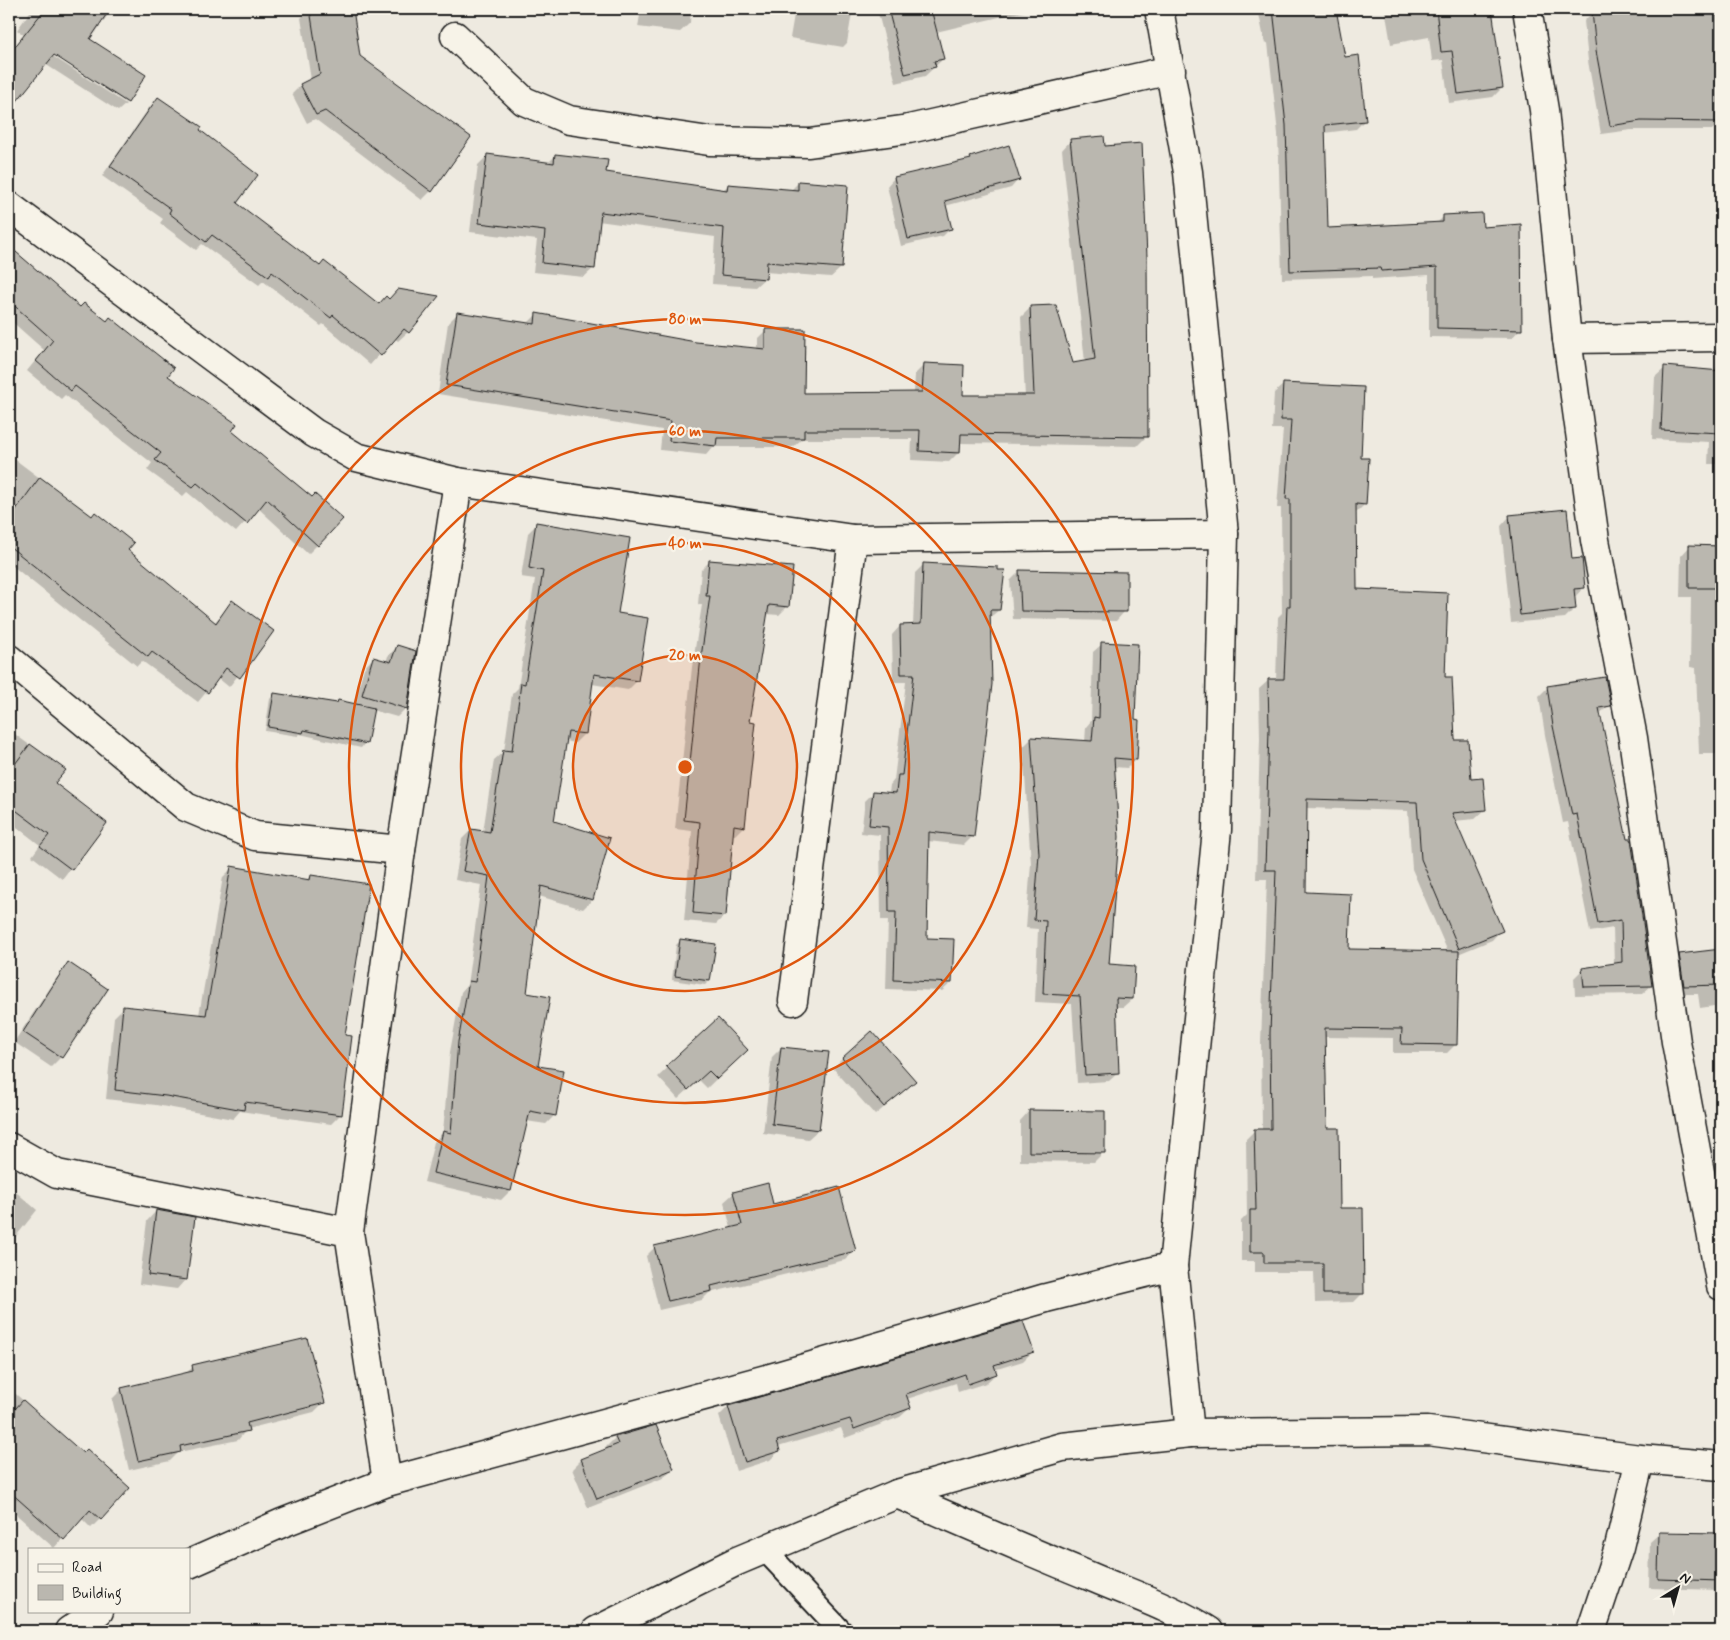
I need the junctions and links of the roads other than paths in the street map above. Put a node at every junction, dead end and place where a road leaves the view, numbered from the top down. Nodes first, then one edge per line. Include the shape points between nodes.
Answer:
1 (1159, 9) edge
2 (1527, 9) edge
3 (455, 36) dead end
4 (1171, 70) junction
5 (9, 206) edge
6 (1721, 337) edge
7 (1567, 339) junction
8 (458, 482) junction
9 (1224, 534) junction
10 (853, 539) junction
11 (9, 659) edge
12 (401, 850) junction
13 (793, 1001) dead end
14 (9, 1147) edge
15 (349, 1232) junction
16 (1174, 1266) junction
17 (1721, 1286) edge
18 (1190, 1433) junction
19 (1640, 1459) junction
20 (1721, 1466) edge
21 (386, 1482) junction
22 (897, 1494) junction
23 (764, 1549) junction
24 (190, 1564) edge
25 (97, 1612) edge
26 (68, 1631) edge
27 (596, 1631) edge
28 (841, 1631) edge
29 (1208, 1631) edge
30 (1591, 1631) edge

1 - 4 street
2 - 7 street via 1544,110
3 - 4 street via 524,101 569,120 709,141 808,143 909,129
4 - 9 street via 1188,172
5 - 8 street via 314,433 356,457
6 - 7 street
7 - 17 street via 1595,540 1633,738 1676,1042
8 - 10 street
8 - 12 street
9 - 10 street
9 - 16 street via 1217,830
10 - 13 street
11 - 12 street via 186,807 256,836
12 - 15 street
14 - 15 street via 57,1174
15 - 21 street
16 - 18 street
16 - 21 street via 1046,1298 774,1377
18 - 19 street via 1428,1431
18 - 22 street via 1062,1447
19 - 20 street
19 - 30 street via 1619,1547
21 - 24 street
22 - 23 street
22 - 29 street via 1113,1587 1156,1602
23 - 27 street
23 - 28 lane
25 - 26 street

